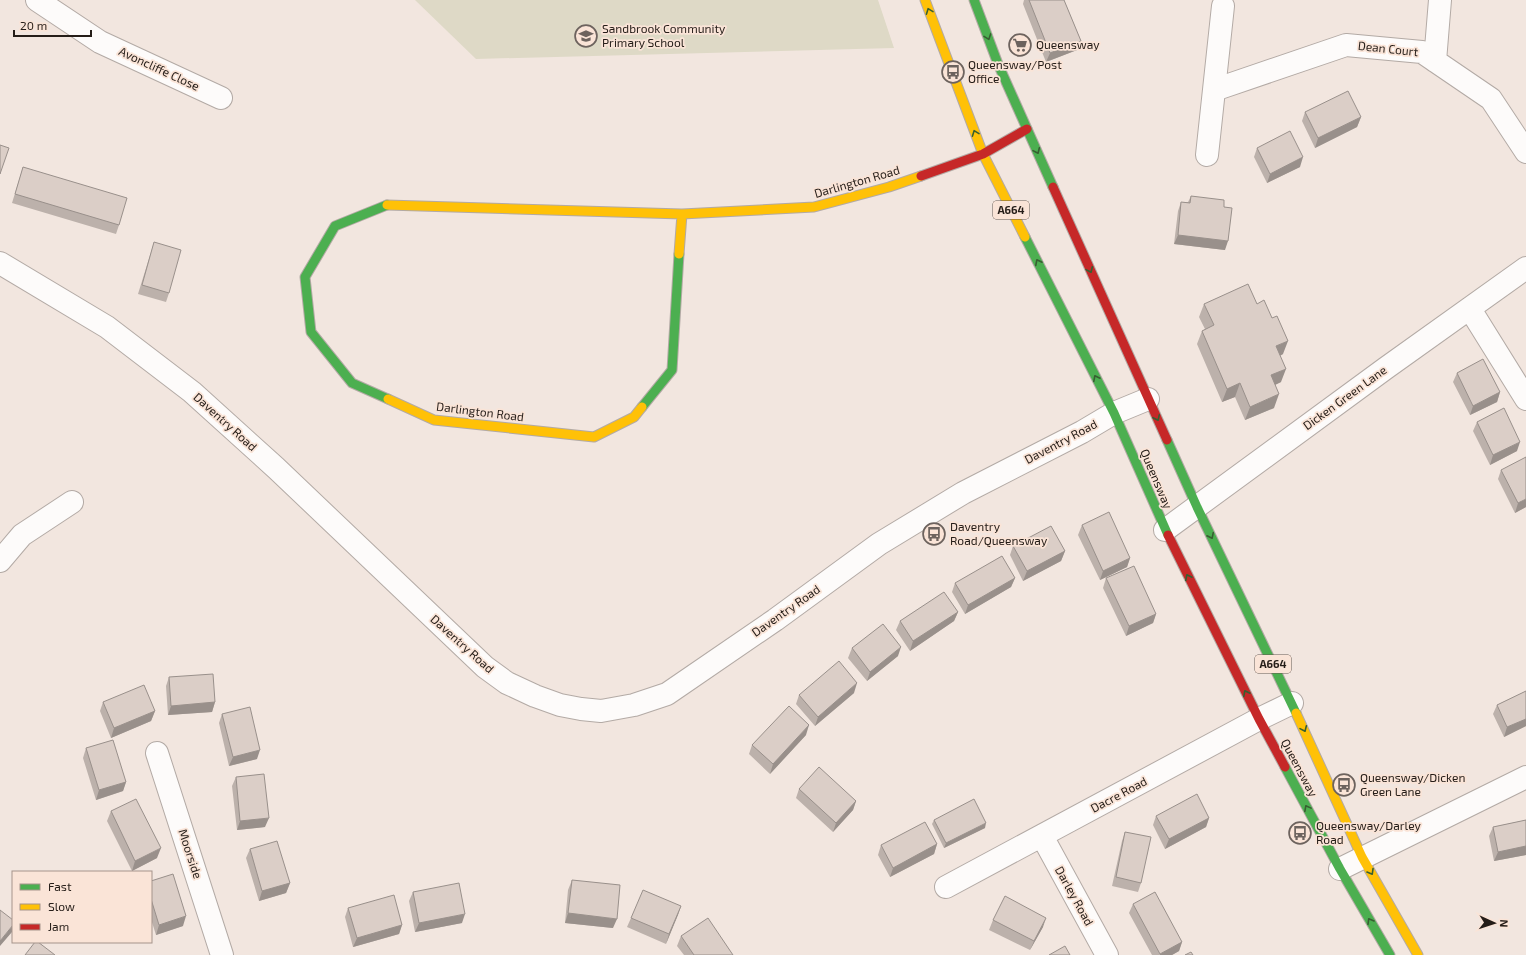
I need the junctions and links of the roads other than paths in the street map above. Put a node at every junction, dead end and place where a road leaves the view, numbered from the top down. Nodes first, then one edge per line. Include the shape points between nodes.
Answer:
1 (38, 0) edge
2 (925, 0) edge
3 (974, 0) edge
4 (1440, 0) edge
5 (1223, 6) dead end
6 (1435, 60) junction
7 (1214, 90) junction
8 (221, 98) dead end
9 (1027, 129) junction
10 (1526, 152) edge
11 (983, 154) junction
12 (1207, 155) dead end
13 (682, 214) junction
14 (0, 263) edge
15 (1526, 268) edge
16 (1470, 309) junction
17 (1148, 399) junction
18 (1526, 399) edge
19 (1114, 413) junction
20 (72, 502) dead end
21 (1197, 508) junction
22 (1165, 530) junction
23 (0, 561) edge
24 (1292, 703) junction
25 (1259, 718) junction
26 (157, 753) dead end
27 (1526, 777) edge
28 (1042, 836) junction
29 (1362, 857) junction
30 (1340, 869) junction
31 (946, 888) dead end
32 (222, 955) edge
33 (1107, 955) edge
34 (1390, 955) edge
35 (1418, 955) edge

1 - 8 street, Avoncliffe Close via 100,42
11 -> 2 main road, Queensway / A664
3 -> 9 main road, Queensway / A664 via 998,64
4 - 6 street
5 - 7 street
6 - 7 street, Dean Court via 1422,52 1346,45
6 - 10 street, Dean Court via 1491,99
7 - 12 street
9 - 11 main road, Darlington Road
9 -> 17 main road, Queensway / A664
11 - 13 main road, Darlington Road via 889,187 814,208
19 -> 11 main road, Queensway / A664
13 - 13 main road, Darlington Road via 388,204 335,226 305,277 311,332 352,383 434,420 594,437 634,417 672,370
14 - 19 street, Daventry Road via 107,328 192,392 276,468 485,667 507,683 534,696 581,709 601,711 634,705 667,694 879,544 963,493
15 - 16 street, Dicken Green Lane
16 - 18 street
16 - 21 street, Dicken Green Lane
17 - 19 street, Daventry Road
17 -> 21 main road, Queensway / A664
19 - 22 main road, Queensway / A664
20 - 23 street via 22,535
21 - 22 street, Dicken Green Lane
21 -> 24 main road, Queensway / A664
25 -> 22 main road, Queensway / A664
24 - 25 street, Dacre Road
24 -> 29 main road, Queensway / A664
25 - 28 street, Dacre Road
30 -> 25 main road, Queensway / A664
26 - 32 street, Moorside
27 - 29 street
28 - 31 street, Dacre Road
28 - 33 street, Darley Road
29 - 30 street
29 -> 35 main road, Queensway / A664
34 -> 30 main road, Queensway / A664

